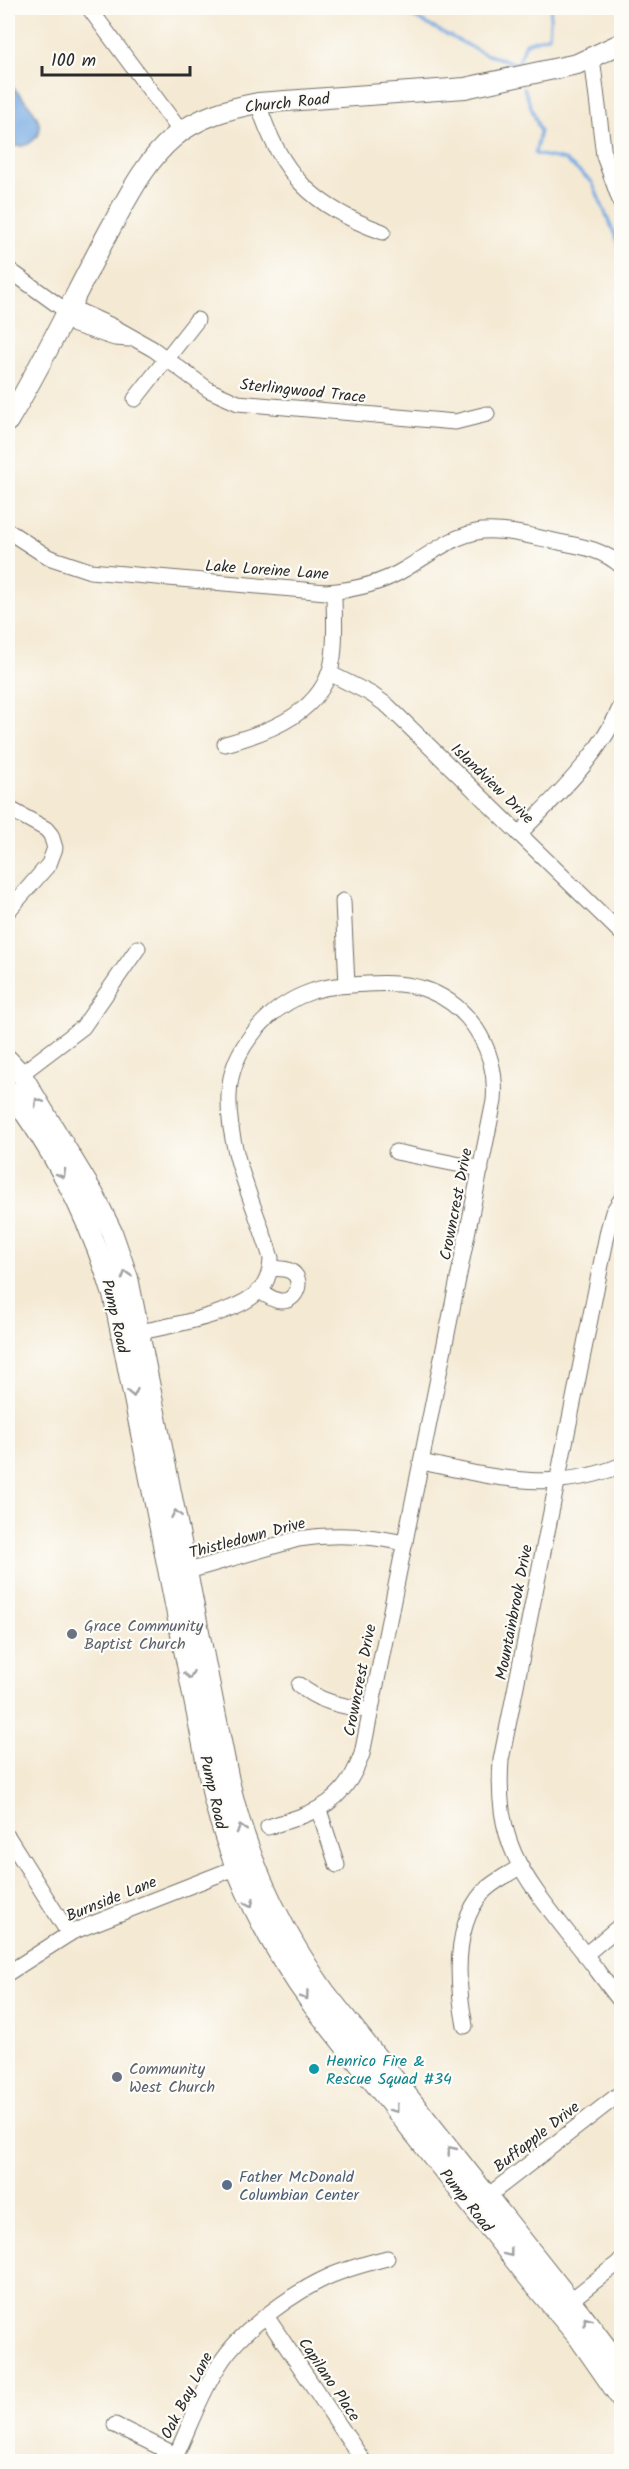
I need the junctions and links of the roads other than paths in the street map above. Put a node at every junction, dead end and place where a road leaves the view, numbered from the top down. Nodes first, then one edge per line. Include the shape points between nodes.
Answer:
1 (89, 8) edge
2 (621, 43) edge
3 (592, 57) junction
4 (258, 103) junction
5 (180, 132) junction
6 (621, 206) edge
7 (383, 232) dead end
8 (8, 269) edge
9 (66, 311) junction
10 (197, 320) dead end
11 (167, 359) junction
12 (135, 399) dead end
13 (487, 414) dead end
14 (8, 421) edge
15 (8, 531) edge
16 (621, 567) edge
17 (334, 592) junction
18 (329, 673) junction
19 (621, 704) edge
20 (225, 744) dead end
21 (8, 808) edge
22 (519, 834) junction
23 (343, 901) dead end
24 (8, 911) edge
25 (621, 934) edge
26 (138, 948) dead end
27 (347, 985) junction
28 (8, 1060) edge
29 (21, 1074) junction
30 (8, 1090) edge
31 (396, 1152) dead end
32 (481, 1169) junction
33 (621, 1198) edge
34 (270, 1268) junction
35 (259, 1291) junction
36 (131, 1334) junction
37 (422, 1462) junction
38 (621, 1464) edge
39 (557, 1482) junction
40 (405, 1543) junction
41 (178, 1574) junction
42 (299, 1685) dead end
43 (371, 1711) junction
44 (319, 1810) junction
45 (268, 1827) dead end
46 (8, 1838) edge
47 (337, 1865) dead end
48 (235, 1868) junction
49 (519, 1868) junction
50 (621, 1924) edge
51 (69, 1934) junction
52 (585, 1955) junction
53 (8, 1973) edge
54 (621, 2003) edge
55 (465, 2026) dead end
56 (621, 2092) edge
57 (480, 2202) junction
58 (387, 2258) dead end
59 (621, 2260) edge
60 (571, 2301) junction
61 (266, 2316) junction
62 (621, 2368) edge
63 (621, 2400) edge
64 (115, 2425) dead end
65 (174, 2458) edge
66 (364, 2462) edge

1 - 5 street
2 - 3 main road, Church Road
3 - 4 main road, Church Road via 524,77 465,88
3 - 6 street via 603,156
4 - 5 main road, Church Road via 212,114
4 - 7 street via 271,141 291,175 337,212
5 - 9 main road, Church Road via 150,163
8 - 9 street, Sterlingwood Trace
9 - 11 street, Sterlingwood Trace via 75,325 115,338 132,339
9 - 14 main road, Church Road
10 - 11 street
11 - 12 street
11 - 13 street, Sterlingwood Trace via 209,390 247,405 455,422
15 - 17 street, Lake Loreine Lane via 60,562 104,573
16 - 17 street, Lake Loreine Lane via 596,550 480,531 453,540 386,579
17 - 18 street via 336,632
18 - 20 street via 295,716 272,729
18 - 22 street, Islandview Drive via 388,706
19 - 22 street via 609,731 583,767
21 - 24 street via 46,829 55,848 49,864
22 - 25 street, Islandview Drive
23 - 27 street
26 - 29 street via 83,1026
27 - 32 street, Crowncrest Drive via 399,984 429,990 457,1007 472,1023 488,1051 494,1074 494,1101
27 - 34 street, Crowncrest Drive via 313,991 277,1010 244,1046 232,1078 230,1131 271,1258
28 - 29 main road, Pump Road
36 -> 29 main road, Pump Road via 128,1278 112,1232 67,1147
30 -> 36 main road, Pump Road via 39,1132 79,1204
31 - 32 street
32 - 37 street, Crowncrest Drive
33 - 39 street, Mountainbrook Drive via 608,1230
34 - 35 street
34 - 35 street via 293,1273 298,1282 296,1292 290,1299 279,1301
35 - 36 street via 204,1317
36 - 41 main road, Pump Road
37 - 39 street via 516,1480
37 - 40 street, Crowncrest Drive
38 - 39 street
39 - 49 street, Mountainbrook Drive via 501,1760 504,1829
40 - 41 street, Thistledown Drive via 359,1534 317,1536
40 - 43 street, Crowncrest Drive
41 -> 48 main road, Pump Road via 214,1800
57 -> 41 main road, Pump Road via 326,1992 290,1940 265,1893 236,1813
42 - 43 street via 322,1701
43 - 44 street, Crowncrest Drive via 353,1777
44 - 45 street, Crowncrest Drive
44 - 47 street
46 - 51 street
48 - 51 street, Burnside Lane
48 -> 57 main road, Pump Road via 264,1931 290,1975
49 - 52 street, Mountainbrook Drive
49 - 55 street via 485,1890 470,1913 459,1972
50 - 52 street
51 - 53 street, Burnside Lane
52 - 54 street, Mountainbrook Drive
56 - 57 street, Buffapple Drive
57 - 60 main road, Pump Road
57 -> 63 main road, Pump Road
58 - 61 street, Oak Bay Lane via 328,2277
59 - 60 street
62 -> 60 main road, Pump Road
61 - 65 street, Oak Bay Lane via 222,2360
61 - 66 street, Capilano Place
64 - 65 street

